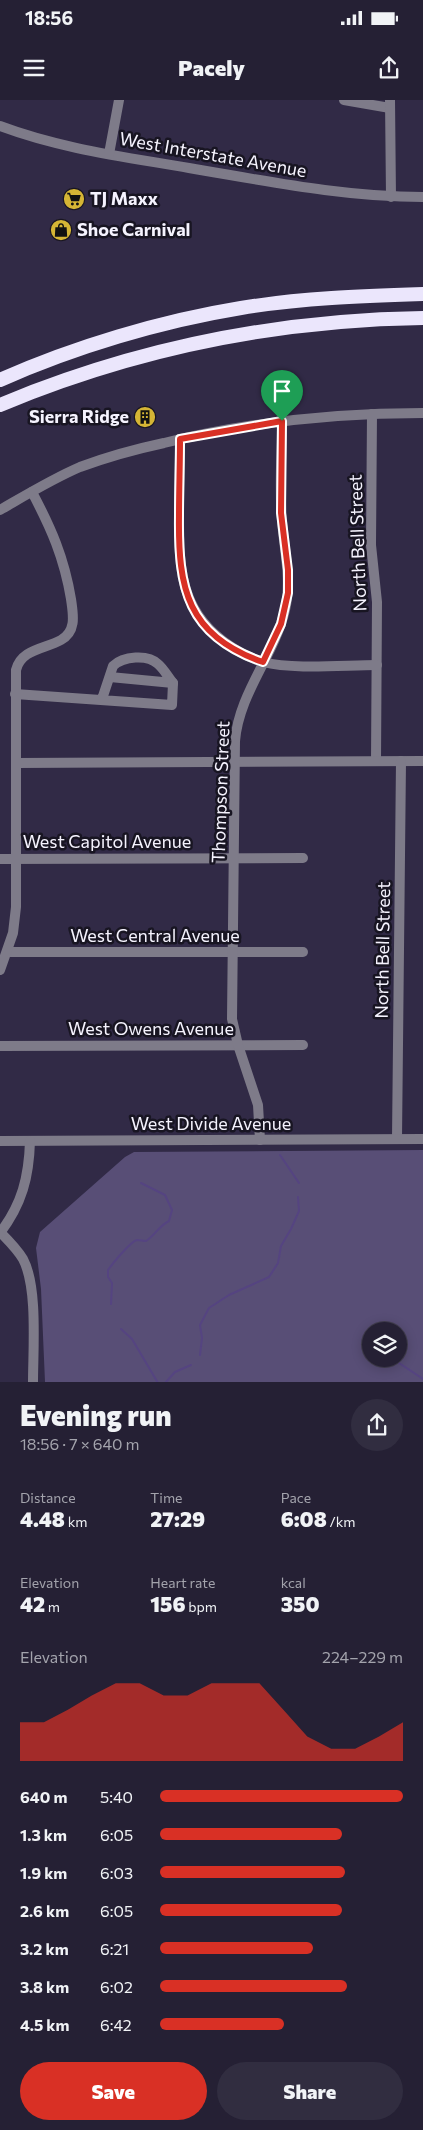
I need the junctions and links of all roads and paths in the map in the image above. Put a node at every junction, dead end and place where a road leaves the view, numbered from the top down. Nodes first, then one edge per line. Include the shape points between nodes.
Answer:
1 (119, 100) edge
2 (344, 100) edge
3 (390, 104) edge
4 (0, 126) edge
5 (109, 154) junction
6 (391, 197) junction
7 (423, 197) edge
8 (423, 294) edge
9 (423, 318) edge
10 (0, 380) edge
11 (0, 405) edge
12 (423, 413) edge
13 (372, 414) junction
14 (282, 421) junction
15 (180, 439) junction
16 (32, 492) junction
17 (0, 510) edge
18 (263, 662) junction
19 (377, 665) junction
20 (110, 677) junction
21 (173, 683) junction
22 (15, 694) junction
23 (102, 699) junction
24 (376, 761) junction
25 (401, 761) junction
26 (423, 761) edge
27 (235, 762) junction
28 (16, 763) junction
29 (304, 858) dead end
30 (0, 859) edge
31 (16, 859) junction
32 (234, 859) junction
33 (7, 952) junction
34 (233, 952) junction
35 (302, 952) dead end
36 (0, 970) edge
37 (238, 1045) junction
38 (303, 1045) dead end
39 (0, 1046) edge
40 (397, 1139) junction
41 (423, 1139) edge
42 (260, 1140) junction
43 (0, 1141) edge
44 (30, 1141) junction
45 (0, 1233) edge
46 (33, 1382) edge

1 - 5 street
2 - 3 street
3 - 6 street
4 - 5 street, West Interstate Avenue via 47,142
5 - 6 street, West Interstate Avenue via 328,191
6 - 7 street, West Interstate Avenue
8 - 10 highway via 331,298 240,308 99,343
9 - 11 highway via 325,323 205,342 98,369
12 - 13 street
13 - 14 street
13 - 19 street, North Bell Street via 371,539 377,596
14 - 15 street
14 - 18 street, Thompson Street via 281,513 288,593 281,624
15 - 16 street via 93,463
15 - 18 street via 179,555 185,591 196,613 213,634 235,650
16 - 17 street
16 - 22 street via 62,555 73,620 65,637 21,660 16,670
18 - 19 street
18 - 27 street, Thompson Street via 244,700 238,721
19 - 24 street, North Bell Street
20 - 21 street
20 - 21 street via 117,662 130,658 151,660 158,663
20 - 23 street
21 - 23 street via 172,705
22 - 23 street
22 - 28 street
24 - 25 street
24 - 27 street
25 - 26 street
25 - 40 street, North Bell Street
27 - 28 street
27 - 32 street, Thompson Street
28 - 31 street
29 - 32 street, West Capitol Avenue
30 - 31 street, West Capitol Avenue
31 - 32 street, West Capitol Avenue
31 - 33 street via 16,916
32 - 34 street, Thompson Street
33 - 34 street, West Central Avenue
33 - 36 street
34 - 35 street, West Central Avenue
34 - 37 street, Thompson Street via 232,1018
37 - 38 street, West Owens Avenue
37 - 39 street, West Owens Avenue
37 - 42 street, Thompson Street via 258,1105
40 - 41 street, West Divide Avenue
40 - 42 street, West Divide Avenue
42 - 44 street, West Divide Avenue
43 - 44 street, West Divide Avenue
44 - 45 street via 25,1188 15,1212
45 - 46 street via 18,1251 30,1276

